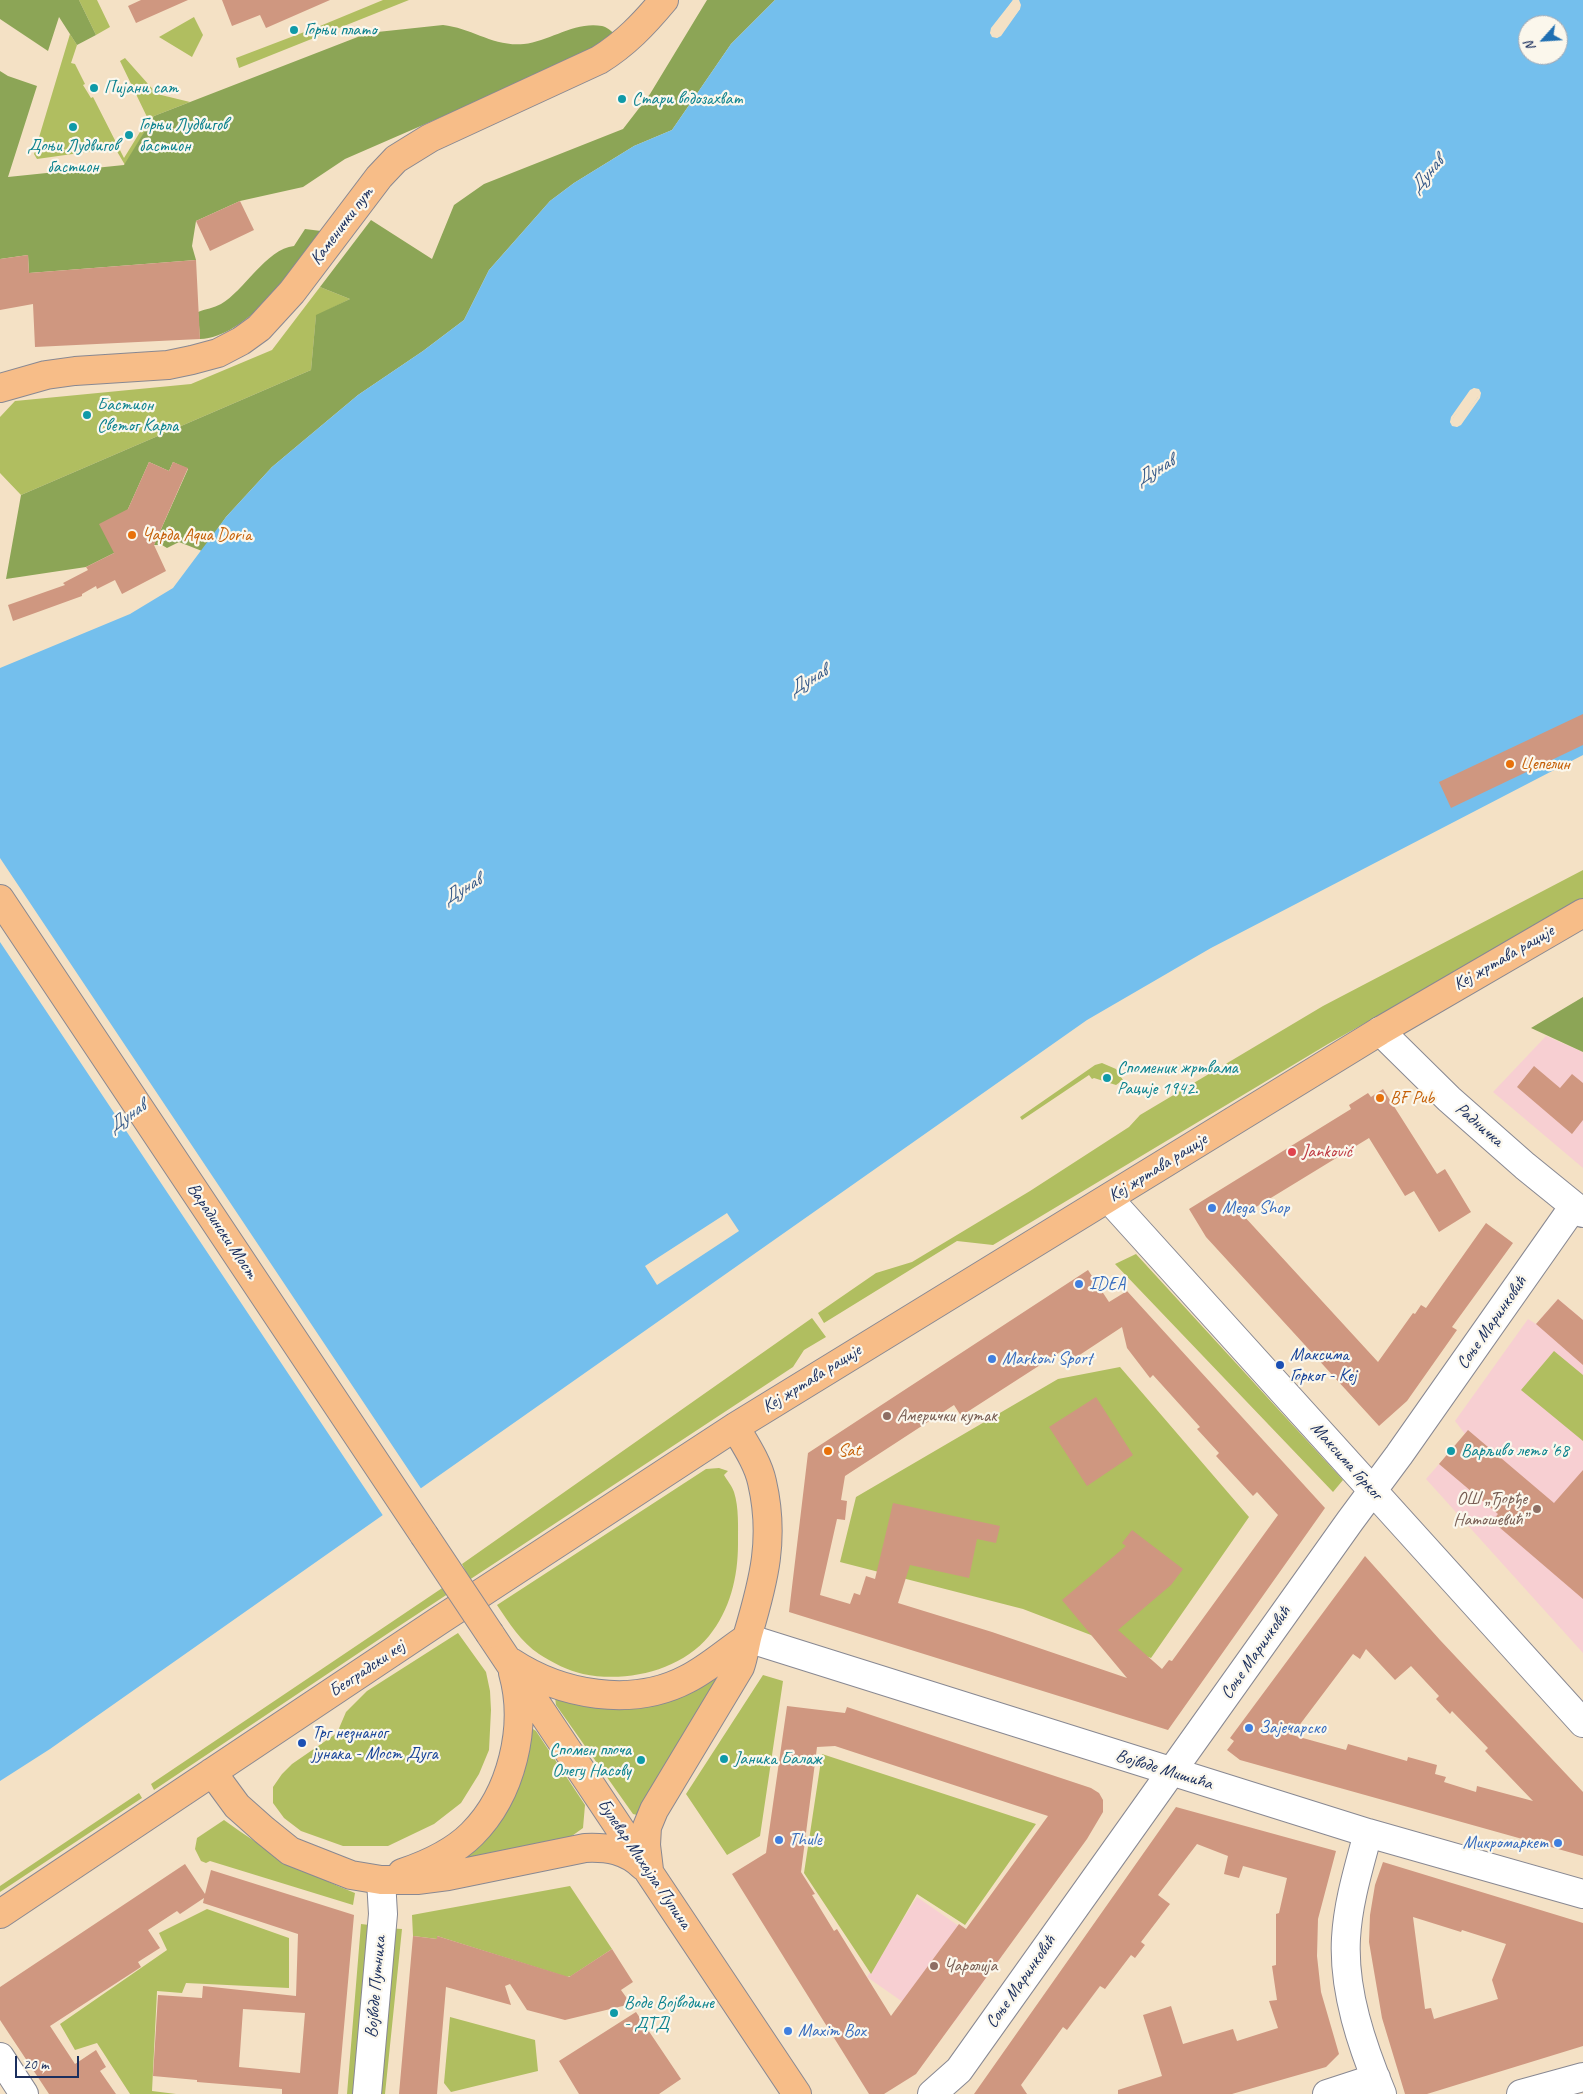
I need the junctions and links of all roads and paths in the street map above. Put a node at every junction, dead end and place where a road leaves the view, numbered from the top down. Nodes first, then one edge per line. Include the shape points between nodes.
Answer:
1 (664, 0) edge
2 (0, 388) edge
3 (0, 899) edge
4 (1583, 913) edge
5 (1380, 1031) junction
6 (1109, 1199) junction
7 (1579, 1210) edge
8 (735, 1427) junction
9 (1372, 1491) junction
10 (490, 1634) joint
11 (747, 1638) junction
12 (509, 1660) junction
13 (1583, 1723) edge
14 (212, 1772) junction
15 (1171, 1772) junction
16 (1368, 1833) junction
17 (650, 1872) junction
18 (382, 1880) junction
19 (1583, 1894) edge
20 (0, 1914) edge
21 (0, 2057) edge
22 (1583, 2077) edge
23 (1379, 2086) edge
24 (24, 2094) edge
25 (367, 2094) edge
26 (798, 2094) edge
27 (932, 2094) edge
28 (1327, 2094) edge
29 (1521, 2094) edge

1 - 2 main road, Каменички пут via 619,48 599,60 430,138 396,159 292,292 259,328 241,341 218,353 168,365 75,371 46,375
3 - 10 main road, Варадински Мост, bridge
4 - 5 main road, Кеј жртава рације
5 - 6 main road, Кеј жртава рације
5 - 7 street, Радничка via 1449,1099
6 - 8 main road, Кеј жртава рације
6 - 9 street, Максима Горког
7 - 9 street, Соње Маринковић
8 - 11 main road via 762,1481 768,1525 768,1554 763,1582
8 - 14 main road, Београдски кеј
9 - 13 street, Максима Горког
9 - 15 street, Соње Маринковић
10 - 12 main road, Булевар Михајла Пупина
11 - 12 main road via 686,1680 643,1694 593,1692 560,1685 531,1675
11 - 15 street, Војводе Мишића
11 - 17 main road via 740,1667 647,1827
12 - 17 main road, Булевар Михајла Пупина
12 - 18 main road via 517,1687 519,1722 513,1759 488,1816 452,1850
14 - 18 main road via 237,1806 290,1850 351,1875
14 - 20 main road, Београдски кеј
15 - 16 street, Војводе Мишића
15 - 27 street, Соње Маринковић via 959,2070
16 - 19 street, Војводе Мишића
16 - 23 street via 1352,1893 1346,1963 1361,2035
17 - 18 main road via 623,1852 611,1848 585,1848 448,1876
17 - 26 main road, Булевар Михајла Пупина
18 - 25 street, Војводе Путника via 383,1914
21 - 24 street
22 - 29 street
23 - 28 street

